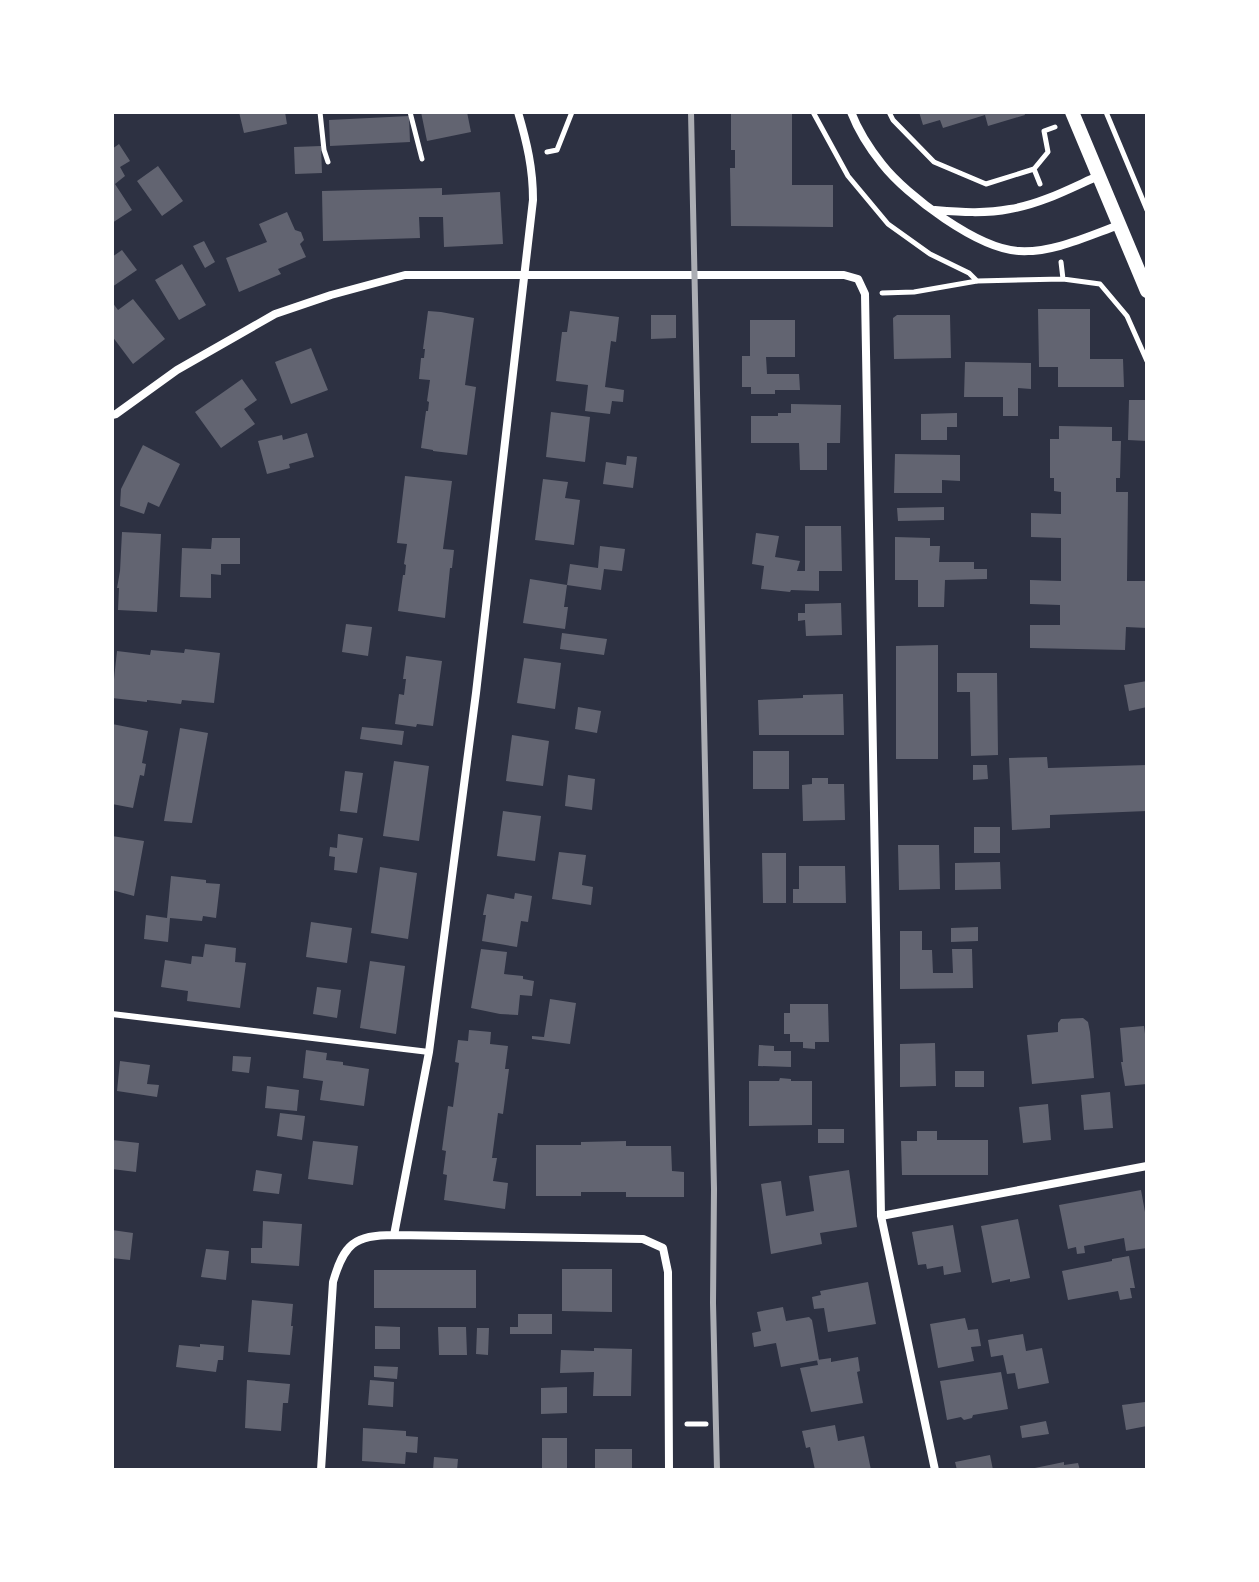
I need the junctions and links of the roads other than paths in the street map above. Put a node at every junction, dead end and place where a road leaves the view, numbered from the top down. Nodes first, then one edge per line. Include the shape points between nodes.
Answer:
1 (518, 112) edge
2 (851, 112) edge
3 (1072, 112) edge
4 (1098, 176) junction
5 (934, 210) junction
6 (1119, 225) junction
7 (524, 276) junction
8 (1147, 291) edge
9 (112, 415) edge
10 (112, 1014) edge
11 (429, 1052) junction
12 (1147, 1166) edge
13 (881, 1216) junction
14 (394, 1235) junction
15 (321, 1470) edge
16 (669, 1470) edge
17 (935, 1470) edge

1 - 7 street via 533,179
2 - 5 street via 883,165
3 - 4 street
4 - 5 street via 1011,209
4 - 6 street
5 - 6 street via 993,246 1020,251 1045,249
6 - 8 street
7 - 9 street via 405,275 331,295 275,314 177,370
7 - 11 street
7 - 13 street via 844,275 858,279 865,294
10 - 11 lane
11 - 14 street
12 - 13 street
13 - 17 street
14 - 15 street via 372,1235 353,1243 340,1259 333,1282
14 - 16 street via 643,1239 663,1248 668,1272

